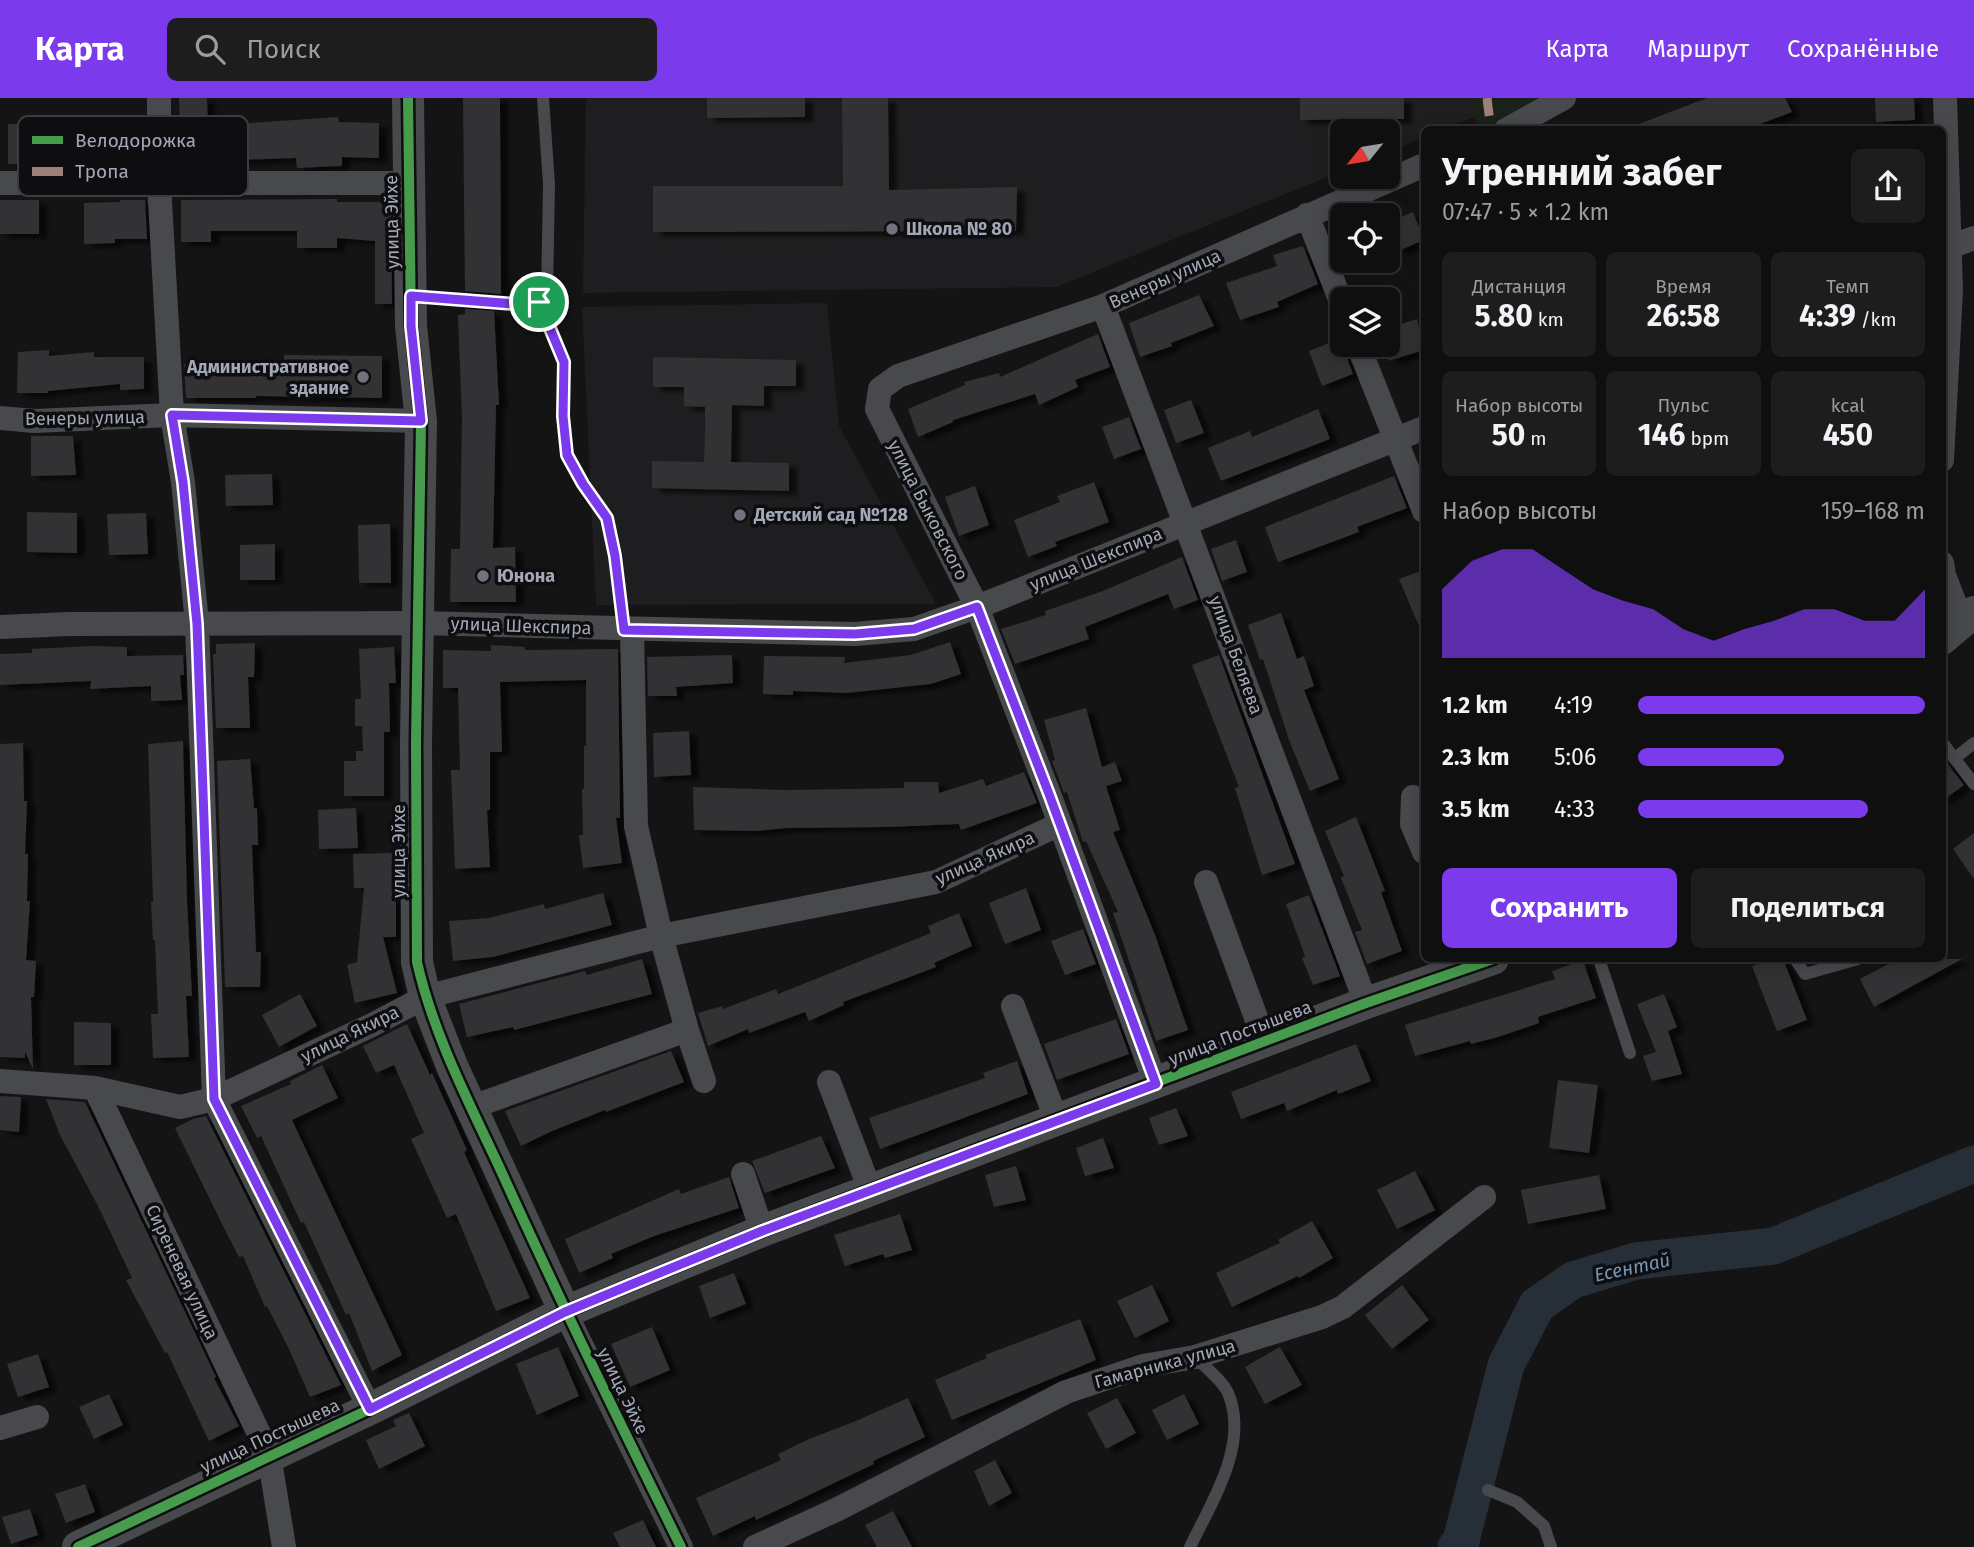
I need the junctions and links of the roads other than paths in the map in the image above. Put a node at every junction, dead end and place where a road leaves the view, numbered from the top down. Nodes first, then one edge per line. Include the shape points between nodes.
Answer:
1 (159, 98) edge
2 (408, 98) edge
3 (543, 98) edge
4 (1564, 98) edge
5 (1945, 98) edge
6 (159, 116) edge
7 (1519, 126) edge
8 (1945, 126) edge
9 (1421, 165) edge
10 (0, 183) edge
11 (18, 183) edge
12 (248, 183) edge
13 (409, 183) junction
14 (160, 196) edge
15 (1307, 215) junction
16 (1974, 238) edge
17 (1946, 249) edge
18 (1946, 256) edge
19 (1335, 287) edge
20 (411, 296) junction
21 (539, 302) junction
22 (1103, 306) junction
23 (1363, 357) edge
24 (898, 376) joint
25 (1946, 384) edge
26 (172, 415) junction
27 (0, 418) edge
28 (421, 421) junction
29 (1421, 429) edge
30 (1396, 438) junction
31 (1421, 503) edge
32 (1186, 522) junction
33 (1946, 582) edge
34 (977, 607) junction
35 (419, 622) junction
36 (197, 624) junction
37 (1959, 624) edge
38 (0, 627) edge
39 (628, 630) junction
40 (1974, 743) edge
41 (1946, 747) edge
42 (1955, 758) junction
43 (1974, 783) edge
44 (1412, 797) dead end
45 (1060, 824) junction
46 (1421, 845) edge
47 (1206, 882) dead end
48 (661, 936) junction
49 (1479, 962) edge
50 (1600, 962) edge
51 (1797, 962) edge
52 (1847, 962) edge
53 (425, 997) junction
54 (1366, 1003) junction
55 (1013, 1006) dead end
56 (687, 1030) junction
57 (1265, 1042) junction
58 (1630, 1053) dead end
59 (0, 1081) edge
60 (704, 1081) dead end
61 (829, 1082) dead end
62 (1156, 1084) junction
63 (95, 1088) junction
64 (209, 1100) junction
65 (472, 1107) junction
66 (1057, 1121) junction
67 (743, 1174) dead end
68 (870, 1190) junction
69 (1484, 1197) dead end
70 (762, 1231) junction
71 (565, 1312) junction
72 (1195, 1357) junction
73 (370, 1409) junction
74 (37, 1417) dead end
75 (0, 1428) edge
76 (269, 1455) junction
77 (1488, 1490) dead end
78 (78, 1547) edge
79 (284, 1547) edge
80 (681, 1547) edge
81 (755, 1547) edge
82 (1190, 1547) edge
83 (1551, 1547) edge

1 - 6 street
2 - 13 street, улица Эйхе
3 - 21 lane via 549,272 547,293
4 - 7 street
5 - 8 street
9 - 15 street, Венеры улица
10 - 11 street
12 - 13 street
13 - 20 street, улица Эйхе
14 - 26 street
15 - 19 street
15 - 22 street, Венеры улица
16 - 17 street
18 - 25 street via 1951,290
20 - 21 lane via 528,305
20 - 28 street, улица Эйхе
21 - 39 lane via 564,362 567,455 607,518
22 - 24 street, Венеры улица
22 - 32 street, улица Беляева
23 - 30 street
24 - 34 street, улица Быковского via 880,389 877,409
26 - 27 street, Венеры улица via 34,421
26 - 28 street, Венеры улица
26 - 36 street
28 - 35 street, улица Эйхе
29 - 30 street, улица Шекспира
30 - 31 street
30 - 32 street, улица Шекспира
32 - 34 street, улица Шекспира
32 - 54 street, улица Беляева
33 - 37 street
34 - 39 street, улица Шекспира via 914,629 855,634
34 - 45 street, улица Быковского
35 - 36 street, улица Шекспира
35 - 39 street, улица Шекспира
35 - 53 street, улица Эйхе via 417,962
36 - 38 street, улица Шекспира
36 - 64 street
39 - 48 street via 636,826
40 - 42 lane
41 - 42 lane
42 - 43 lane
44 - 46 street via 1412,824
45 - 48 street, улица Якира via 936,882
45 - 62 street, улица Быковского
47 - 57 street
48 - 53 street, улица Якира
48 - 56 street
49 - 54 street, улица Постышева
50 - 58 lane
51 - 52 lane via 1805,974
53 - 64 street, улица Якира
53 - 65 street, улица Эйхе
54 - 57 street, улица Постышева
55 - 66 street
56 - 60 street
56 - 65 street
57 - 62 street, улица Постышева
59 - 63 street
61 - 68 street
62 - 66 street, улица Постышева
63 - 64 street via 180,1107
63 - 76 street, Сиреневая улица
64 - 73 street
65 - 71 street, улица Эйхе
66 - 68 street, улица Постышева
67 - 70 street
68 - 70 street, улица Постышева
69 - 72 street, Гамарника улица via 1343,1307
70 - 71 street, улица Постышева
71 - 73 street, улица Постышева
71 - 80 street, улица Эйхе
72 - 81 street, Гамарника улица via 1143,1366 1066,1392
72 - 82 lane via 1228,1392 1235,1424 1226,1473
73 - 76 street, улица Постышева
74 - 75 street
76 - 78 street, улица Постышева
76 - 79 street, Сиреневая улица
77 - 83 lane via 1517,1502 1544,1526

